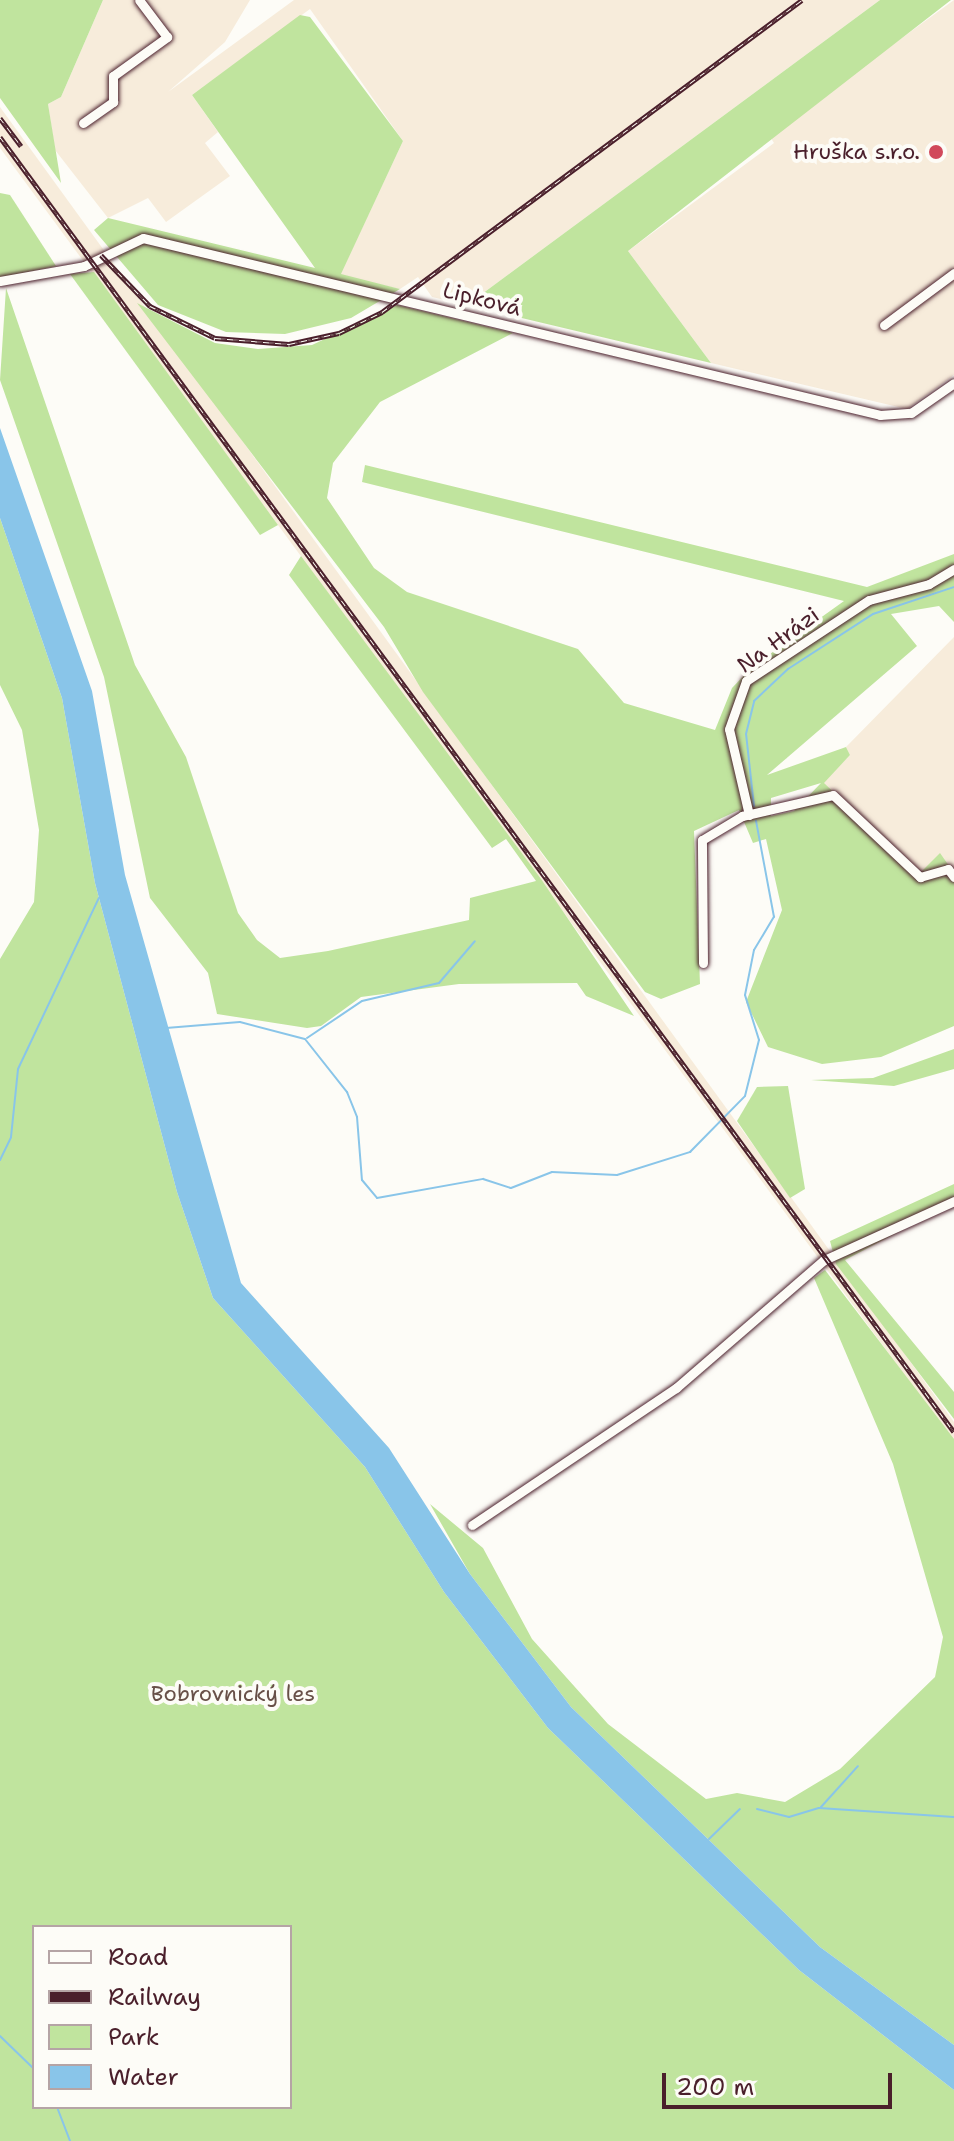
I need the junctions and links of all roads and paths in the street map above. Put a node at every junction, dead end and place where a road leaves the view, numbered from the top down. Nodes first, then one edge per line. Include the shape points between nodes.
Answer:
1 (139, 0) edge
2 (83, 123) dead end
3 (954, 273) edge
4 (0, 281) edge
5 (884, 325) dead end
6 (954, 383) edge
7 (954, 569) edge
8 (749, 815) junction
9 (954, 877) edge
10 (703, 963) dead end
11 (954, 1201) edge
12 (472, 1525) dead end

1 - 2 street via 167,37 113,76 113,102
3 - 5 street
4 - 6 street, Lipková via 84,266 143,238 880,415 911,413
7 - 8 street, Na Hrázi via 929,584 869,600 746,681 729,729
8 - 9 street via 833,795 920,877 948,869
8 - 10 street via 702,840
11 - 12 street via 824,1260 676,1388

